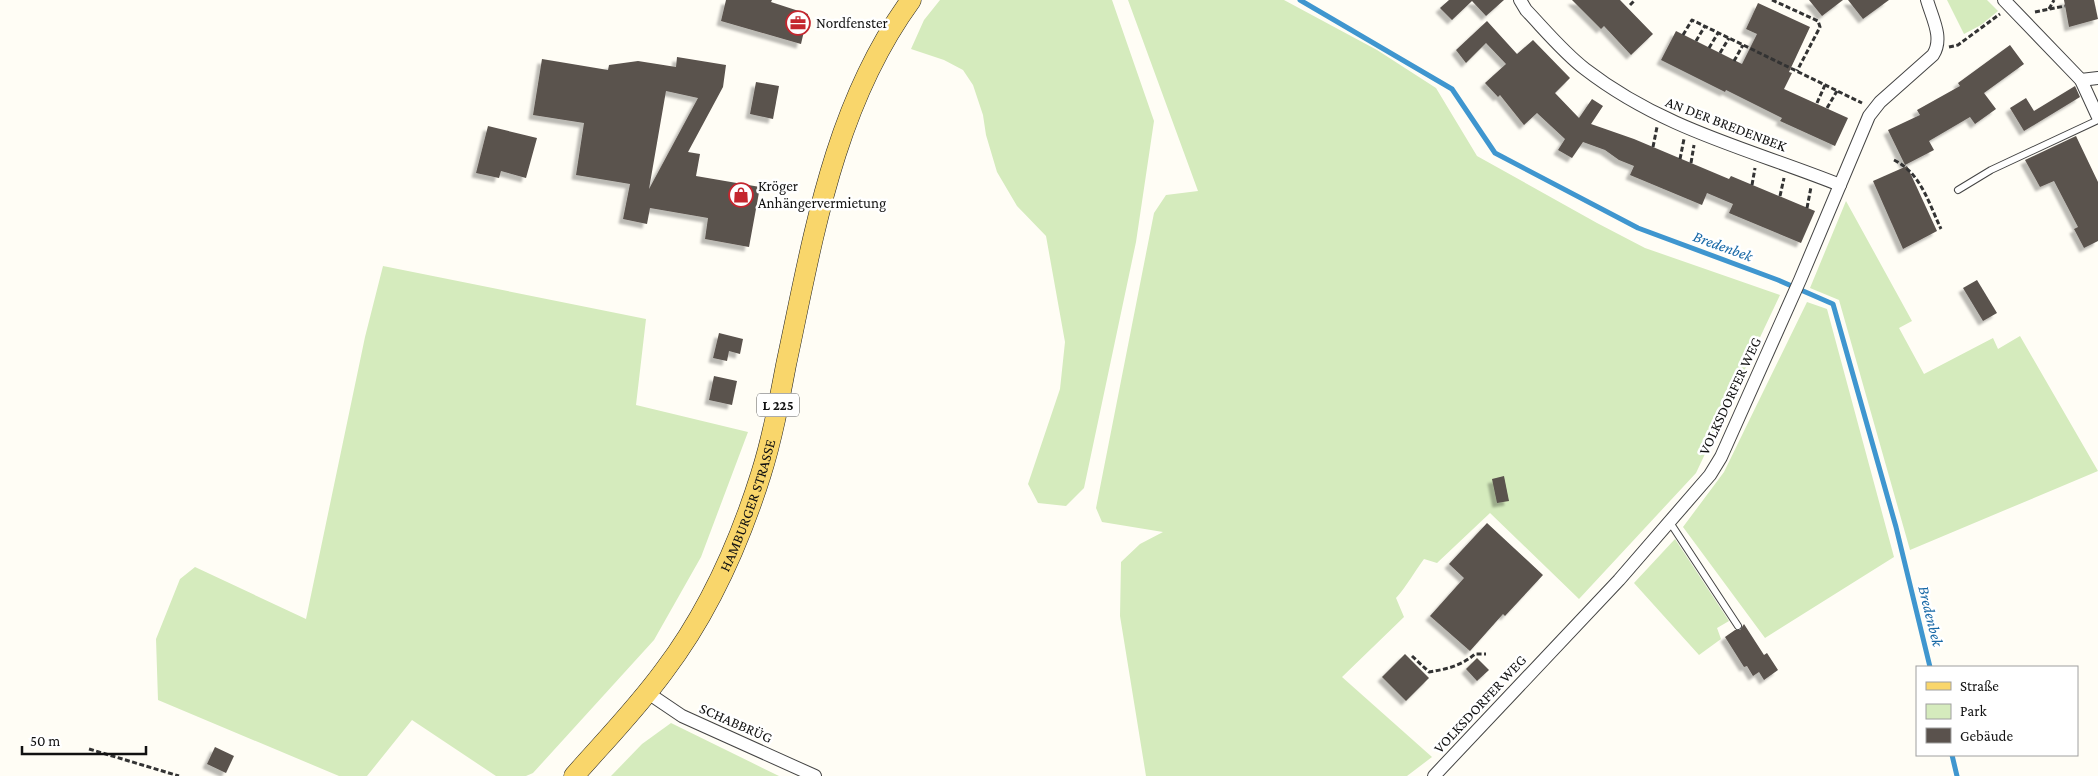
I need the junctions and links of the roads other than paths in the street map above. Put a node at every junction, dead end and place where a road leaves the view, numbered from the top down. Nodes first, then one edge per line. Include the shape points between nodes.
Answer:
1 (911, 0) edge
2 (1520, 0) edge
3 (1927, 0) edge
4 (2008, 3) edge
5 (2098, 78) edge
6 (2081, 80) junction
7 (2098, 119) edge
8 (1840, 185) junction
9 (1958, 190) dead end
10 (1669, 521) junction
11 (1738, 626) dead end
12 (648, 693) junction
13 (574, 776) edge
14 (815, 776) edge
15 (1434, 776) edge

1 - 12 main road, HAMBURGER STRASSE / L 225 via 871,63 837,148 813,236 772,432 740,534 694,626
2 - 8 street, AN DER BREDENBEK via 1582,67 1621,95 1691,131
3 - 8 street, VOLKSDORFER WEG via 1938,36 1936,50 1875,108 1859,137
4 - 6 street
5 - 6 street
6 - 7 street
7 - 9 lane via 1991,170
8 - 10 street, VOLKSDORFER WEG via 1721,457 1710,475
10 - 11 lane
10 - 15 street, VOLKSDORFER WEG via 1619,580
12 - 13 main road, HAMBURGER STRASSE / L 225
12 - 14 street, SCHABBRÜG via 682,716

